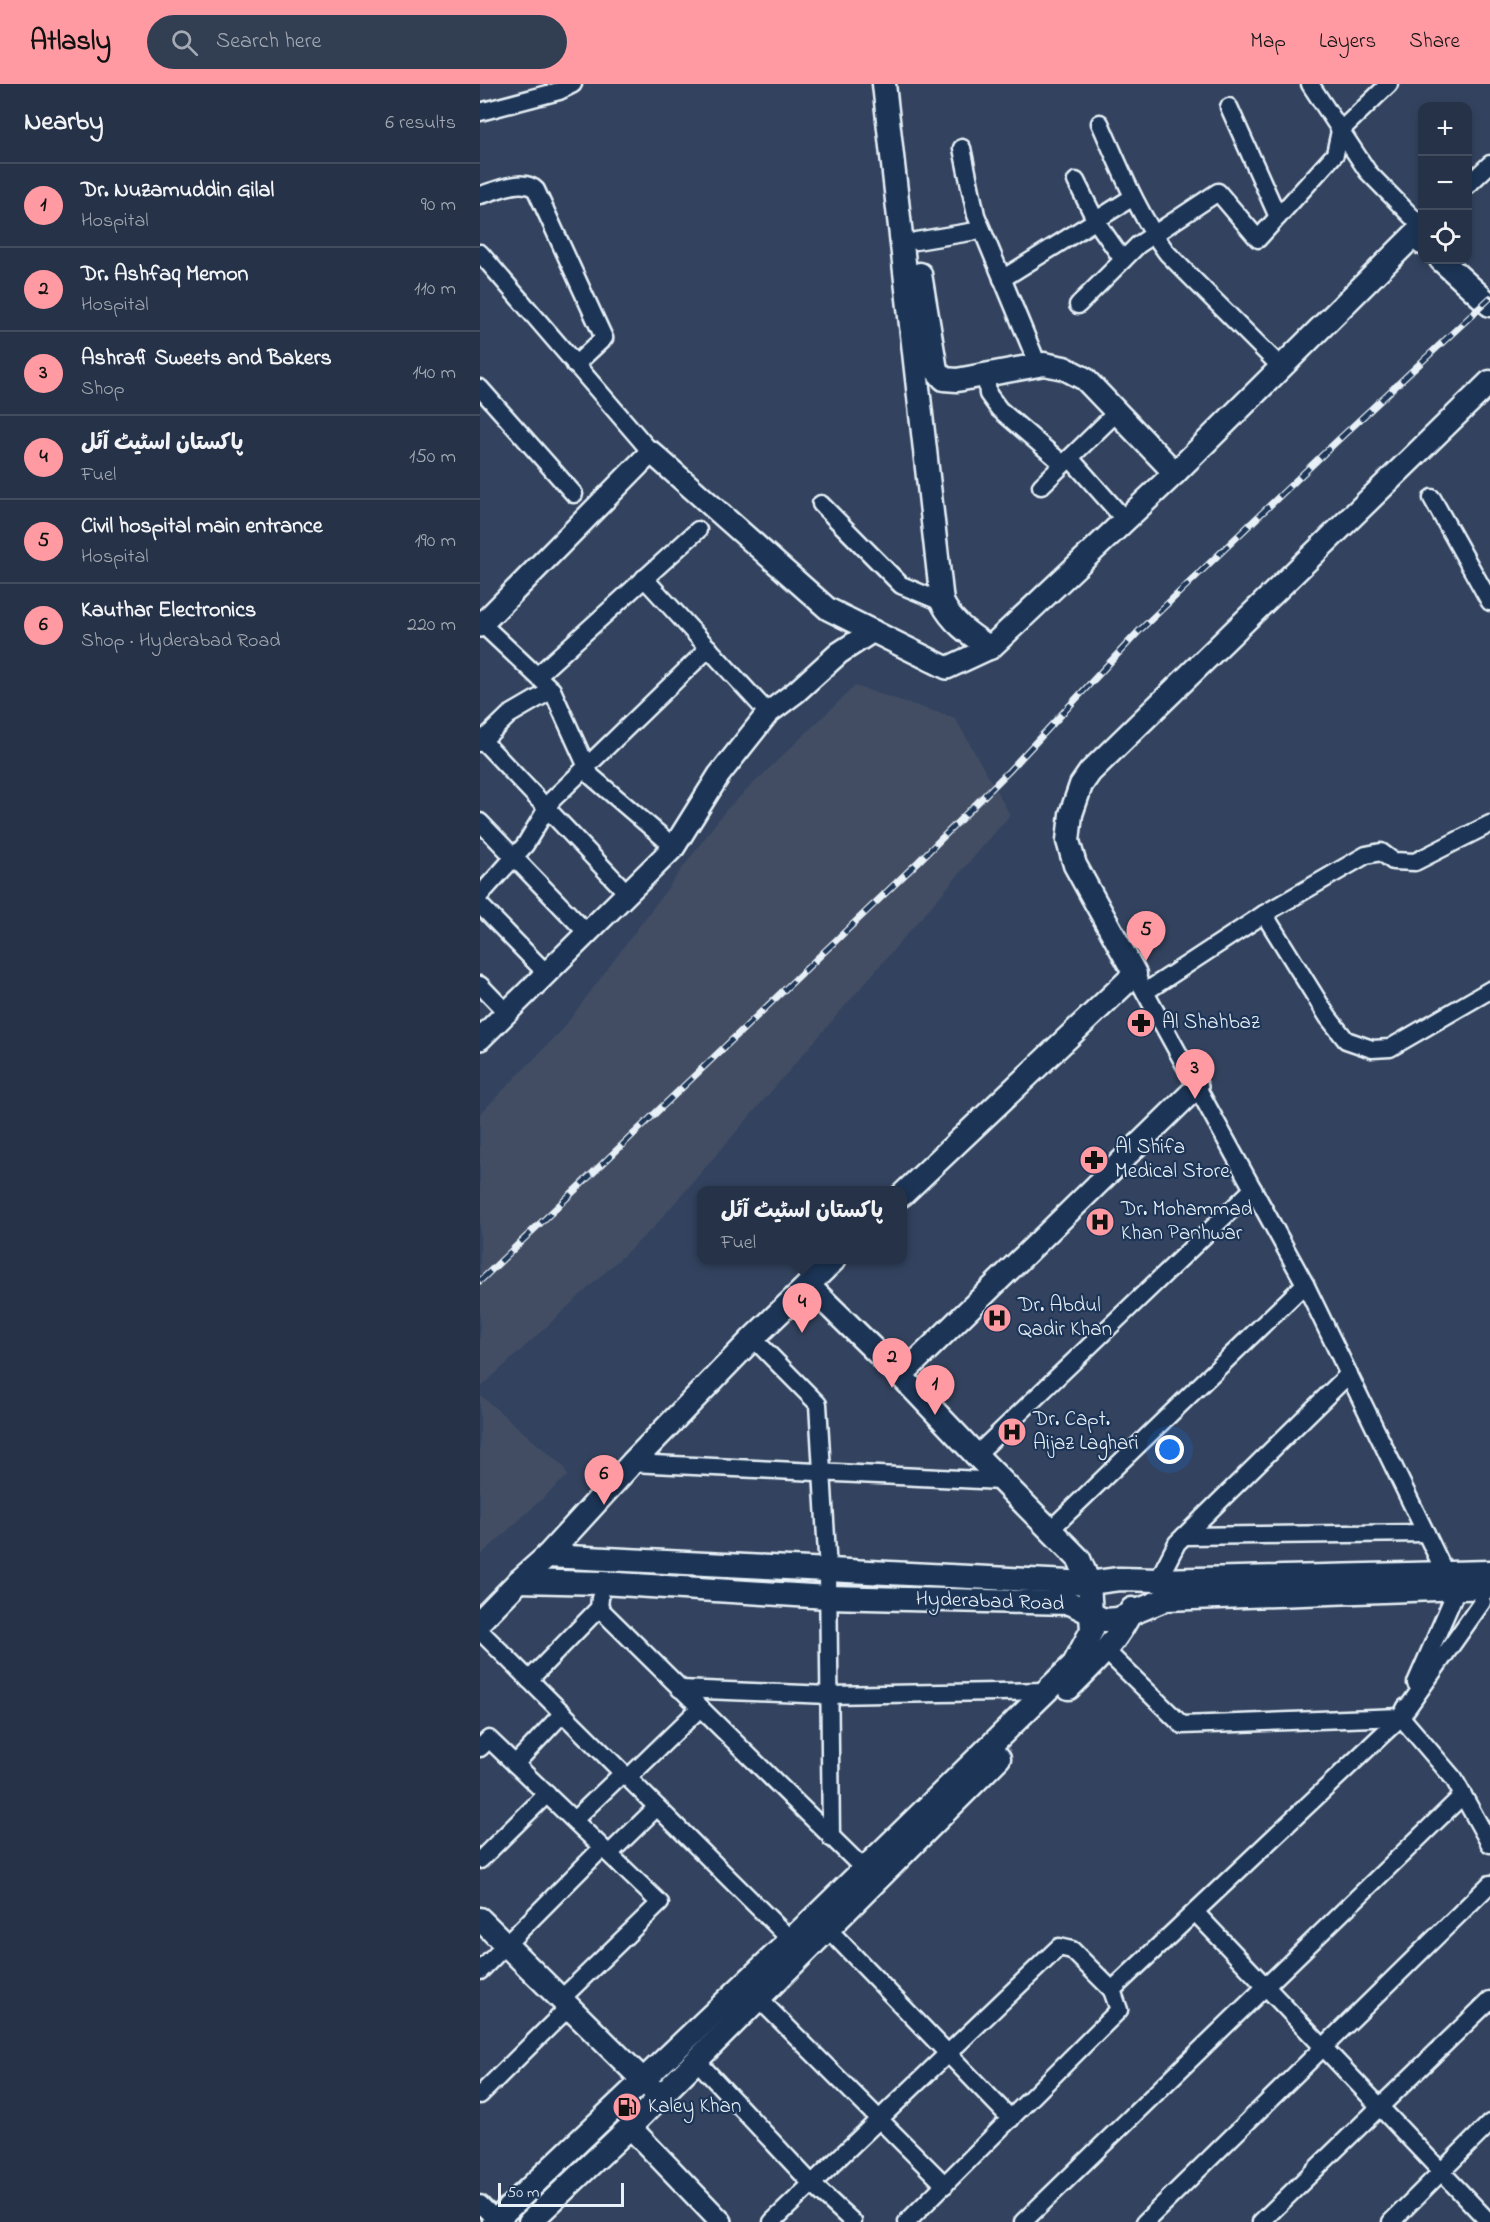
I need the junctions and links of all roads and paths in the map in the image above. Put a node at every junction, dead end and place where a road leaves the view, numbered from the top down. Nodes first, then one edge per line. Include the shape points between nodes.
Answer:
1 (573, 84) edge
2 (884, 84) edge
3 (898, 84) edge
4 (1310, 84) edge
5 (1389, 84) edge
6 (1229, 107) dead end
7 (480, 112) edge
8 (1100, 123) dead end
9 (1340, 131) junction
10 (962, 148) dead end
11 (1490, 164) edge
12 (1472, 180) edge
13 (1076, 181) dead end
14 (480, 195) edge
15 (1132, 197) junction
16 (1278, 217) junction
17 (1096, 221) junction
18 (982, 230) junction
19 (1418, 231) edge
20 (1153, 235) junction
21 (1418, 235) edge
22 (916, 241) junction
23 (480, 253) edge
24 (1123, 260) junction
25 (1445, 264) edge
26 (1002, 279) junction
27 (1078, 305) dead end
28 (1490, 305) edge
29 (575, 365) junction
30 (1038, 365) junction
31 (1281, 367) junction
32 (986, 375) junction
33 (1490, 382) edge
34 (480, 388) edge
35 (1117, 412) junction
36 (651, 452) junction
37 (1066, 461) junction
38 (1175, 473) junction
39 (1041, 486) dead end
40 (574, 494) dead end
41 (1432, 498) dead end
42 (821, 504) dead end
43 (1125, 520) junction
44 (698, 530) dead end
45 (644, 578) junction
46 (942, 602) junction
47 (1490, 602) edge
48 (481, 625) edge
49 (873, 631) junction
50 (709, 648) junction
51 (990, 648) junction
52 (538, 675) junction
53 (552, 690) junction
54 (768, 713) junction
55 (481, 741) edge
56 (587, 767) junction
57 (546, 810) junction
58 (480, 822) edge
59 (1490, 824) edge
60 (674, 847) junction
61 (513, 858) junction
62 (628, 894) junction
63 (480, 895) edge
64 (480, 905) edge
65 (1264, 914) junction
66 (588, 934) junction
67 (547, 974) junction
68 (1140, 983) junction
69 (480, 985) edge
70 (1490, 990) edge
71 (507, 1013) junction
72 (480, 1039) edge
73 (1197, 1088) junction
74 (1253, 1189) junction
75 (907, 1191) edge
76 (830, 1264) edge
77 (1305, 1284) junction
78 (808, 1285) junction
79 (753, 1338) junction
80 (1349, 1374) junction
81 (901, 1376) junction
82 (976, 1455) junction
83 (632, 1463) junction
84 (822, 1474) junction
85 (1002, 1481) junction
86 (1050, 1530) junction
87 (1426, 1533) junction
88 (1184, 1536) junction
89 (547, 1556) junction
90 (828, 1571) junction
91 (1490, 1572) edge
92 (1126, 1580) junction
93 (1158, 1580) junction
94 (519, 1581) junction
95 (602, 1583) junction
96 (1089, 1583) junction
97 (1450, 1586) junction
98 (1487, 1597) edge
99 (828, 1598) junction
100 (599, 1608) junction
101 (1091, 1613) junction
102 (1129, 1614) junction
103 (480, 1622) edge
104 (480, 1631) edge
105 (1106, 1651) junction
106 (529, 1680) junction
107 (680, 1689) junction
108 (1047, 1691) junction
109 (830, 1695) junction
110 (700, 1708) junction
111 (563, 1713) junction
112 (1401, 1717) junction
113 (480, 1748) edge
114 (515, 1764) junction
115 (626, 1775) junction
116 (547, 1794) junction
117 (1463, 1795) junction
118 (657, 1807) junction
119 (574, 1820) junction
120 (831, 1838) junction
121 (1490, 1845) edge
122 (606, 1851) junction
123 (480, 1860) edge
124 (864, 1869) junction
125 (1490, 1884) edge
126 (1195, 1912) junction
127 (480, 1919) edge
128 (829, 1930) junction
129 (791, 1940) junction
130 (506, 1945) junction
131 (480, 1971) edge
132 (1266, 1987) junction
133 (1113, 1990) junction
134 (759, 1999) junction
135 (1490, 2000) edge
136 (565, 2003) junction
137 (1322, 2046) junction
138 (947, 2054) junction
139 (696, 2060) junction
140 (644, 2080) junction
141 (480, 2095) edge
142 (660, 2096) junction
143 (1380, 2107) junction
144 (1011, 2119) junction
145 (879, 2120) junction
146 (1490, 2123) edge
147 (630, 2127) junction
148 (1442, 2172) junction
149 (812, 2184) junction
150 (945, 2185) junction
151 (490, 2215) edge
152 (530, 2222) edge
153 (721, 2222) edge
154 (772, 2222) edge
155 (854, 2222) edge
156 (907, 2222) edge
157 (1023, 2222) edge
158 (1145, 2222) edge
159 (1261, 2222) edge
160 (1391, 2222) edge
161 (1488, 2222) edge

1 - 7 street
2 - 46 main road
3 - 22 main road
4 - 9 street
5 - 9 street
6 - 16 street
8 - 15 street
9 - 16 street via 1335,154
9 - 19 street via 1368,172
10 - 18 street
11 - 12 street
13 - 17 street
14 - 29 street via 522,184 536,190 604,338
15 - 17 street
15 - 20 street
16 - 20 street via 1258,239 1218,192
17 - 24 street
17 - 26 street
18 - 22 street
18 - 26 street
20 - 24 street
20 - 31 street via 1167,254
21 - 31 main road
22 - 32 main road via 936,370 944,379
23 - 29 street
24 - 27 street
25 - 28 main road
26 - 30 street
29 - 36 street
30 - 32 main road
30 - 35 main road via 1064,368 1084,379
31 - 38 main road
32 - 37 street via 988,394 999,409
33 - 68 main road via 1081,785 1071,814 1068,841 1075,865
34 - 40 street
35 - 37 street
35 - 38 main road
36 - 48 street
36 - 49 street via 828,609
37 - 39 street
37 - 43 street
38 - 43 main road
41 - 47 street
42 - 46 street via 901,585
43 - 51 main road
44 - 45 street
45 - 50 street
45 - 52 street
46 - 51 main road via 956,623
48 - 52 street
49 - 51 street via 947,669
49 - 54 street via 839,653
50 - 54 street
50 - 56 street
52 - 53 street
53 - 55 street via 509,715
53 - 56 street
54 - 60 street via 719,775
55 - 57 street
56 - 57 street
56 - 60 street via 591,776
57 - 61 street
57 - 62 street
58 - 61 street
59 - 65 street via 1415,862 1393,861 1380,852 1366,855
60 - 62 street
61 - 63 street
61 - 66 street
62 - 66 street
64 - 67 street
65 - 68 street
65 - 70 street via 1328,1017 1346,1040 1359,1046 1390,1048
66 - 67 street
67 - 71 street
68 - 73 street
68 - 75 main road
69 - 71 street
71 - 72 street
73 - 74 street
73 - 81 street
74 - 77 street
74 - 82 street
76 - 78 main road
77 - 80 street
77 - 86 street
78 - 79 main road
78 - 81 main road
79 - 83 main road
79 - 84 street via 818,1404
80 - 87 street
80 - 88 street
81 - 82 main road
82 - 85 main road
83 - 84 street
83 - 89 main road
84 - 85 street
84 - 90 street
85 - 86 main road
86 - 96 main road via 1079,1559
87 - 88 street
87 - 97 street
88 - 93 street
89 - 90 main road, Hyderabad Road
89 - 94 main road
90 - 96 main road, Hyderabad Road
90 - 99 street
91 - 97 main road, Hyderabad Road
92 - 93 main road, Hyderabad Road
92 - 96 main road, Hyderabad Road
92 - 102 main road via 1133,1589 1134,1603
93 - 97 main road, Hyderabad Road
94 - 95 main road, Hyderabad Road
94 - 103 main road
95 - 99 main road, Hyderabad Road
95 - 100 street
96 - 101 main road
97 - 98 main road, Hyderabad Road
97 - 102 main road, Hyderabad Road via 1166,1599
97 - 112 street
98 - 112 street
99 - 101 main road, Hyderabad Road via 1070,1603
99 - 109 street
100 - 106 street
100 - 107 street
101 - 102 main road, Hyderabad Road via 1104,1620
101 - 108 main road via 1092,1630 1074,1664
102 - 105 main road
104 - 106 street
105 - 112 street via 1182,1725
105 - 128 main road
106 - 111 street
107 - 109 street
107 - 110 street
108 - 109 street
108 - 124 main road
109 - 120 street
110 - 115 street
110 - 120 street
111 - 114 street
111 - 115 street
112 - 117 street
112 - 126 street
113 - 114 street via 489,1739
114 - 116 street
115 - 118 street
115 - 119 street
116 - 119 street
116 - 123 street
117 - 121 street
117 - 132 street
118 - 122 street
118 - 129 street
119 - 122 street
120 - 124 street
122 - 130 street
122 - 136 street via 660,1904
124 - 129 main road
125 - 137 street
126 - 132 street
126 - 133 street
127 - 130 main road
128 - 134 main road
128 - 138 street
129 - 140 main road
130 - 131 street
130 - 136 main road
132 - 137 street
132 - 157 street
133 - 138 street via 1072,1950 1059,1947
133 - 144 street via 1119,2010
134 - 139 main road
134 - 145 street
135 - 143 street
136 - 140 main road
136 - 141 street
137 - 143 street
137 - 158 street
138 - 144 street
138 - 145 street
139 - 142 main road
139 - 149 street
140 - 142 main road
140 - 151 main road
142 - 147 main road
143 - 148 street
143 - 159 street
144 - 150 street
145 - 149 street
145 - 150 street
146 - 148 street
147 - 152 main road
147 - 153 street
148 - 160 street
148 - 161 street
149 - 154 street
149 - 155 street
150 - 156 street

